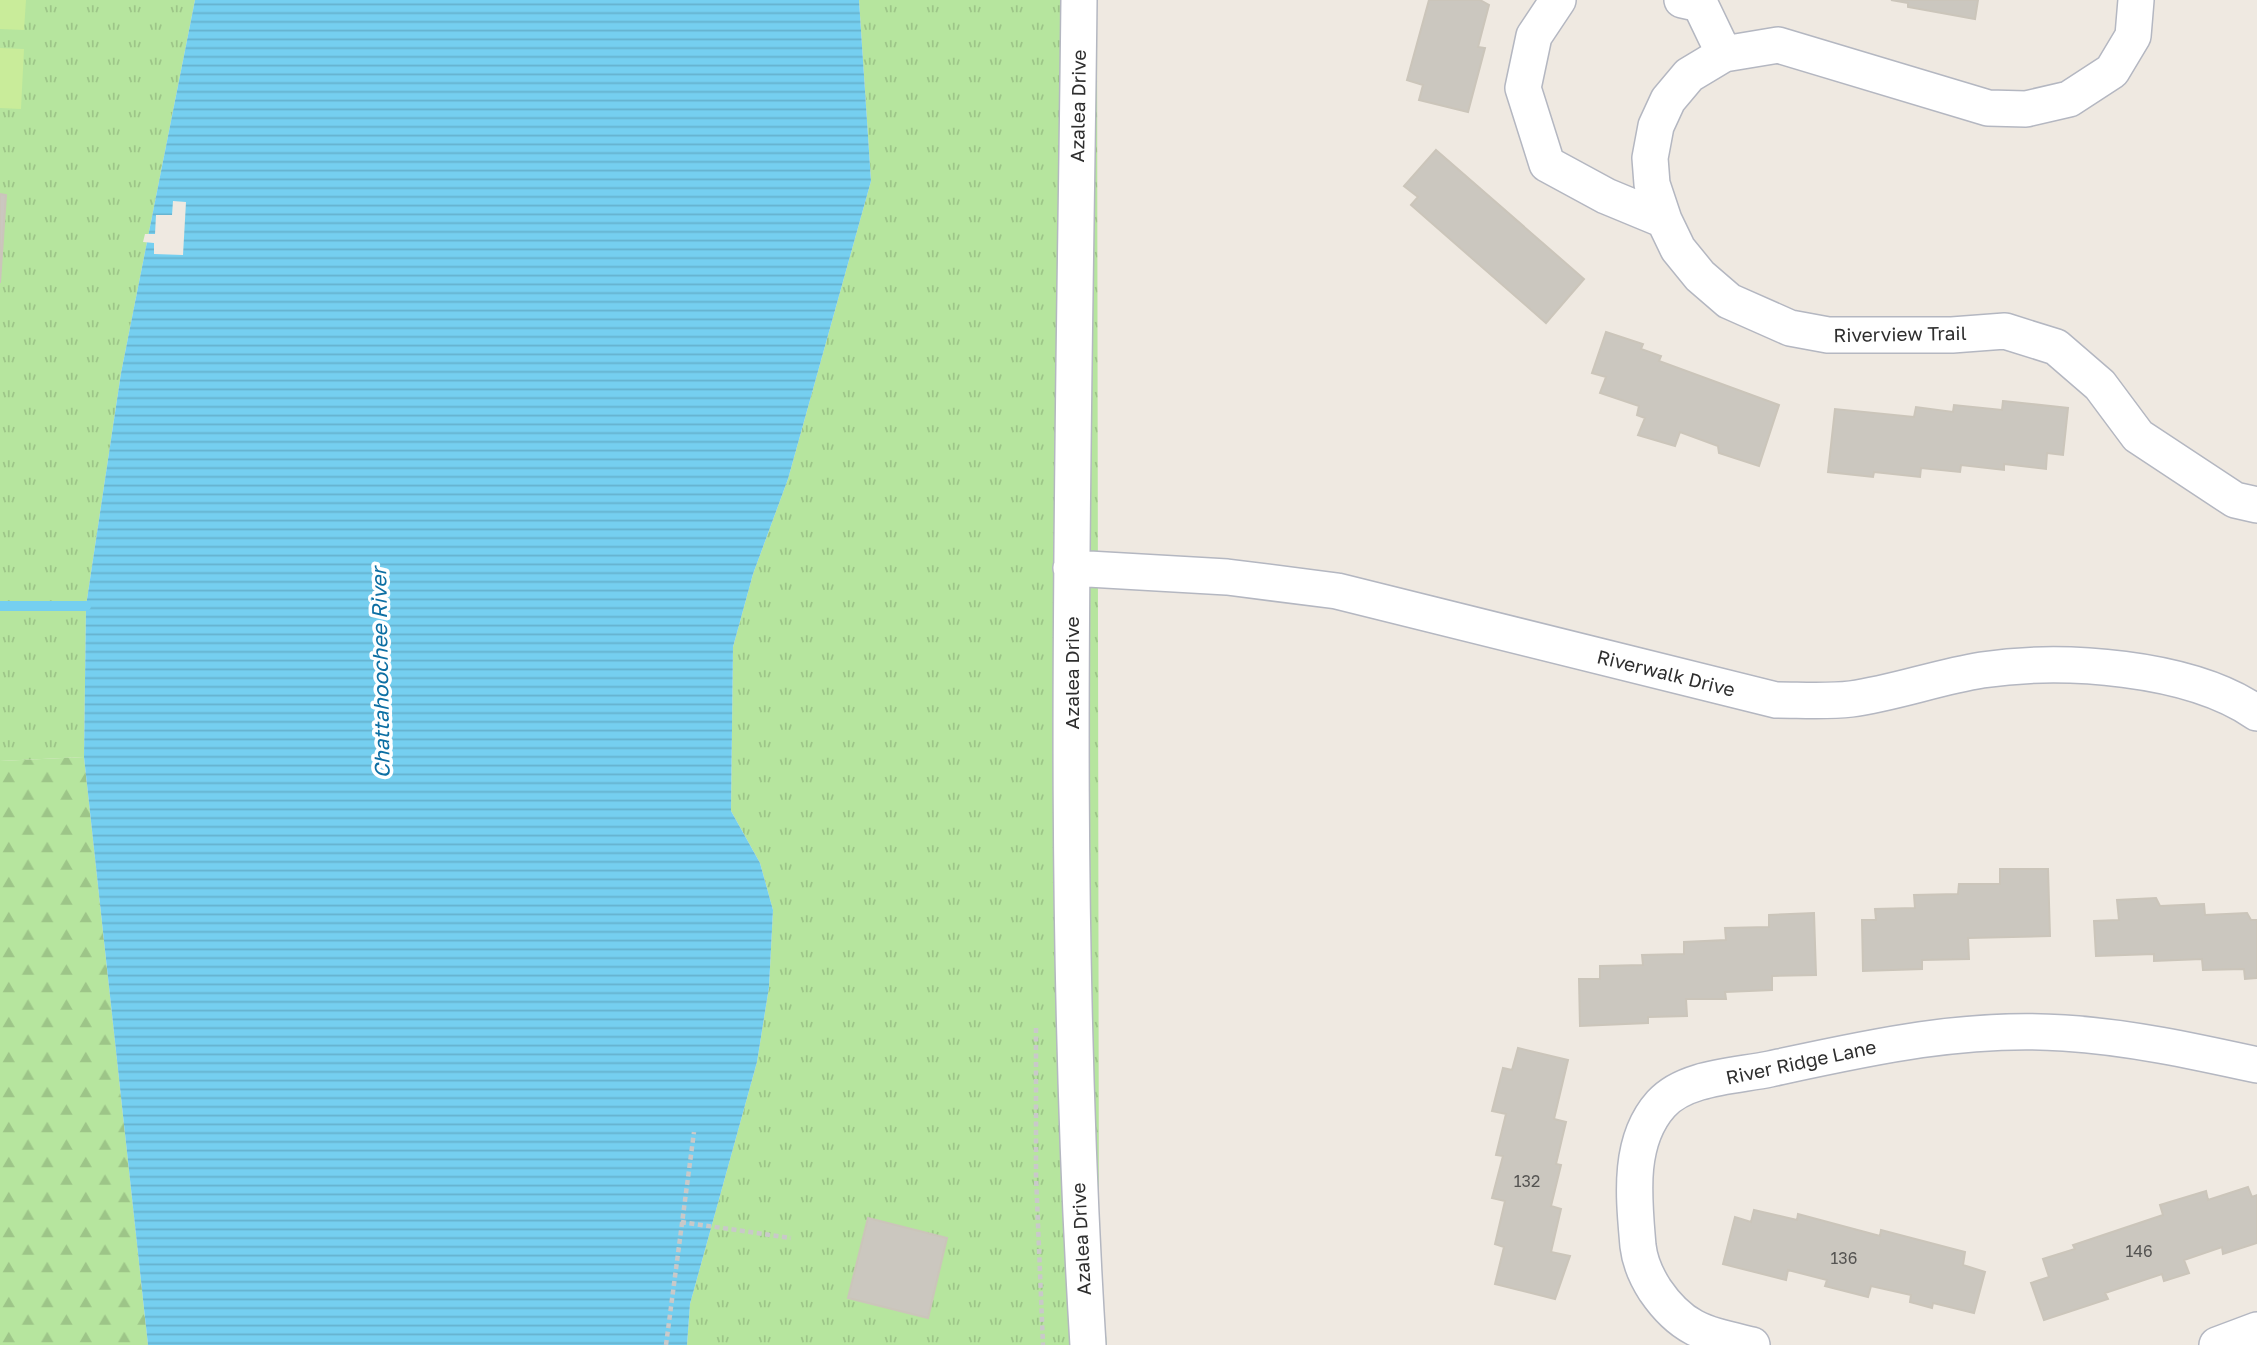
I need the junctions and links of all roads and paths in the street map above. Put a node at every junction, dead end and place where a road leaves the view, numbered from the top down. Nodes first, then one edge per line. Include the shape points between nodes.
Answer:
1 (1079, 0) edge
2 (1558, 0) edge
3 (1682, 0) edge
4 (2137, 0) edge
5 (1724, 54) junction
6 (1664, 220) junction
7 (2257, 505) edge
8 (1071, 568) junction
9 (2257, 713) edge
10 (2257, 1065) edge
11 (694, 1132) dead end
12 (681, 1222) junction
13 (791, 1238) dead end
14 (2257, 1330) edge
15 (666, 1345) edge
16 (1088, 1345) edge
17 (1752, 1345) edge
18 (2217, 1345) edge

1 - 8 street, Azalea Drive
2 - 6 street via 1534,36 1523,88 1547,164
3 - 5 street via 1700,4
4 - 5 street, Riverview Trail via 2133,36 2112,71 2068,99 2026,109 1989,108 1778,45
5 - 6 street, Riverview Trail via 1689,75 1668,100 1656,126 1650,158
6 - 7 street, Riverview Trail via 1678,249 1729,301 1790,328 1828,335 2005,331 2056,347 2099,385 2138,436 2235,500
8 - 9 street, Riverwalk Drive via 1227,577 1336,591 1776,700 1850,699 1982,670 2047,664 2123,669 2212,689
8 - 16 street, Azalea Drive via 1077,1163
10 - 17 street, River Ridge Lane via 2136,1040 2062,1032 1985,1033 1890,1044 1693,1084 1662,1103 1641,1133 1636,1164 1638,1249 1644,1273 1672,1314 1709,1335
11 - 12 path
12 - 13 path
12 - 15 path
14 - 18 street

